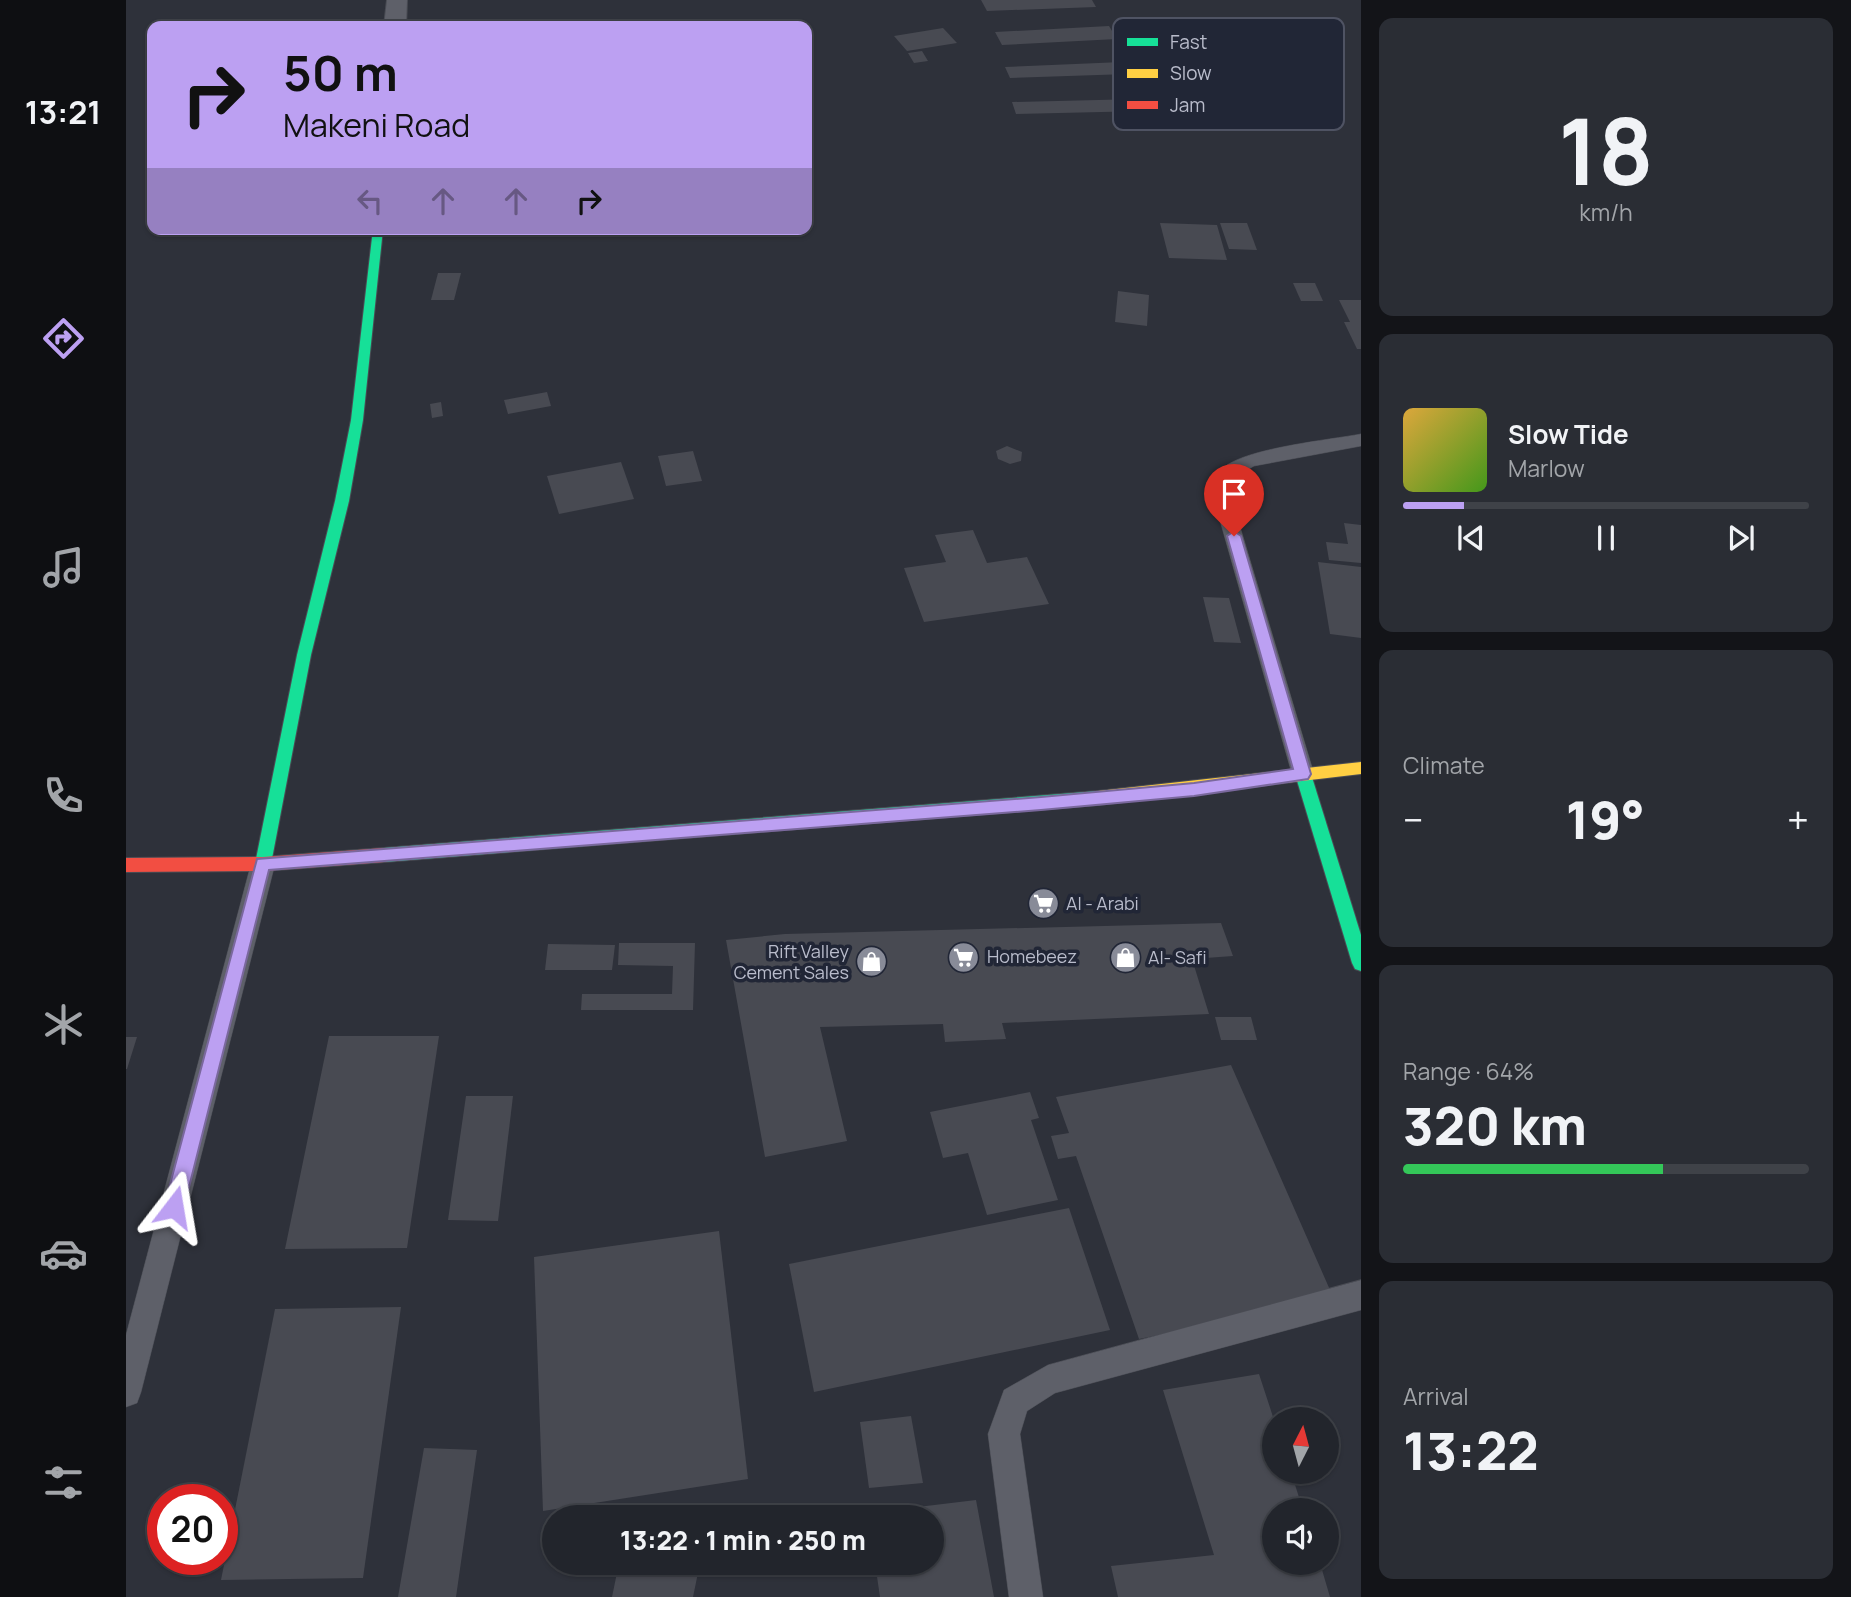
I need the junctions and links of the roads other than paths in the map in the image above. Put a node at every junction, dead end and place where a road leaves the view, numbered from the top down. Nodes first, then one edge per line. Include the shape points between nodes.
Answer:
1 (397, 0) edge
2 (395, 21) edge
3 (377, 235) edge
4 (1361, 440) edge
5 (1361, 768) edge
6 (1303, 774) junction
7 (262, 864) junction
8 (126, 865) edge
9 (1361, 962) edge
10 (1361, 1295) edge
11 (126, 1392) edge
12 (1026, 1597) edge

1 - 2 street
3 - 7 street via 357,421
4 - 6 lane via 1249,461 1228,473 1224,490
5 - 6 street
6 - 7 street via 1041,803
6 - 9 street
7 - 8 street
7 - 11 lane
10 - 12 lane via 1048,1380 1015,1401 1004,1434

